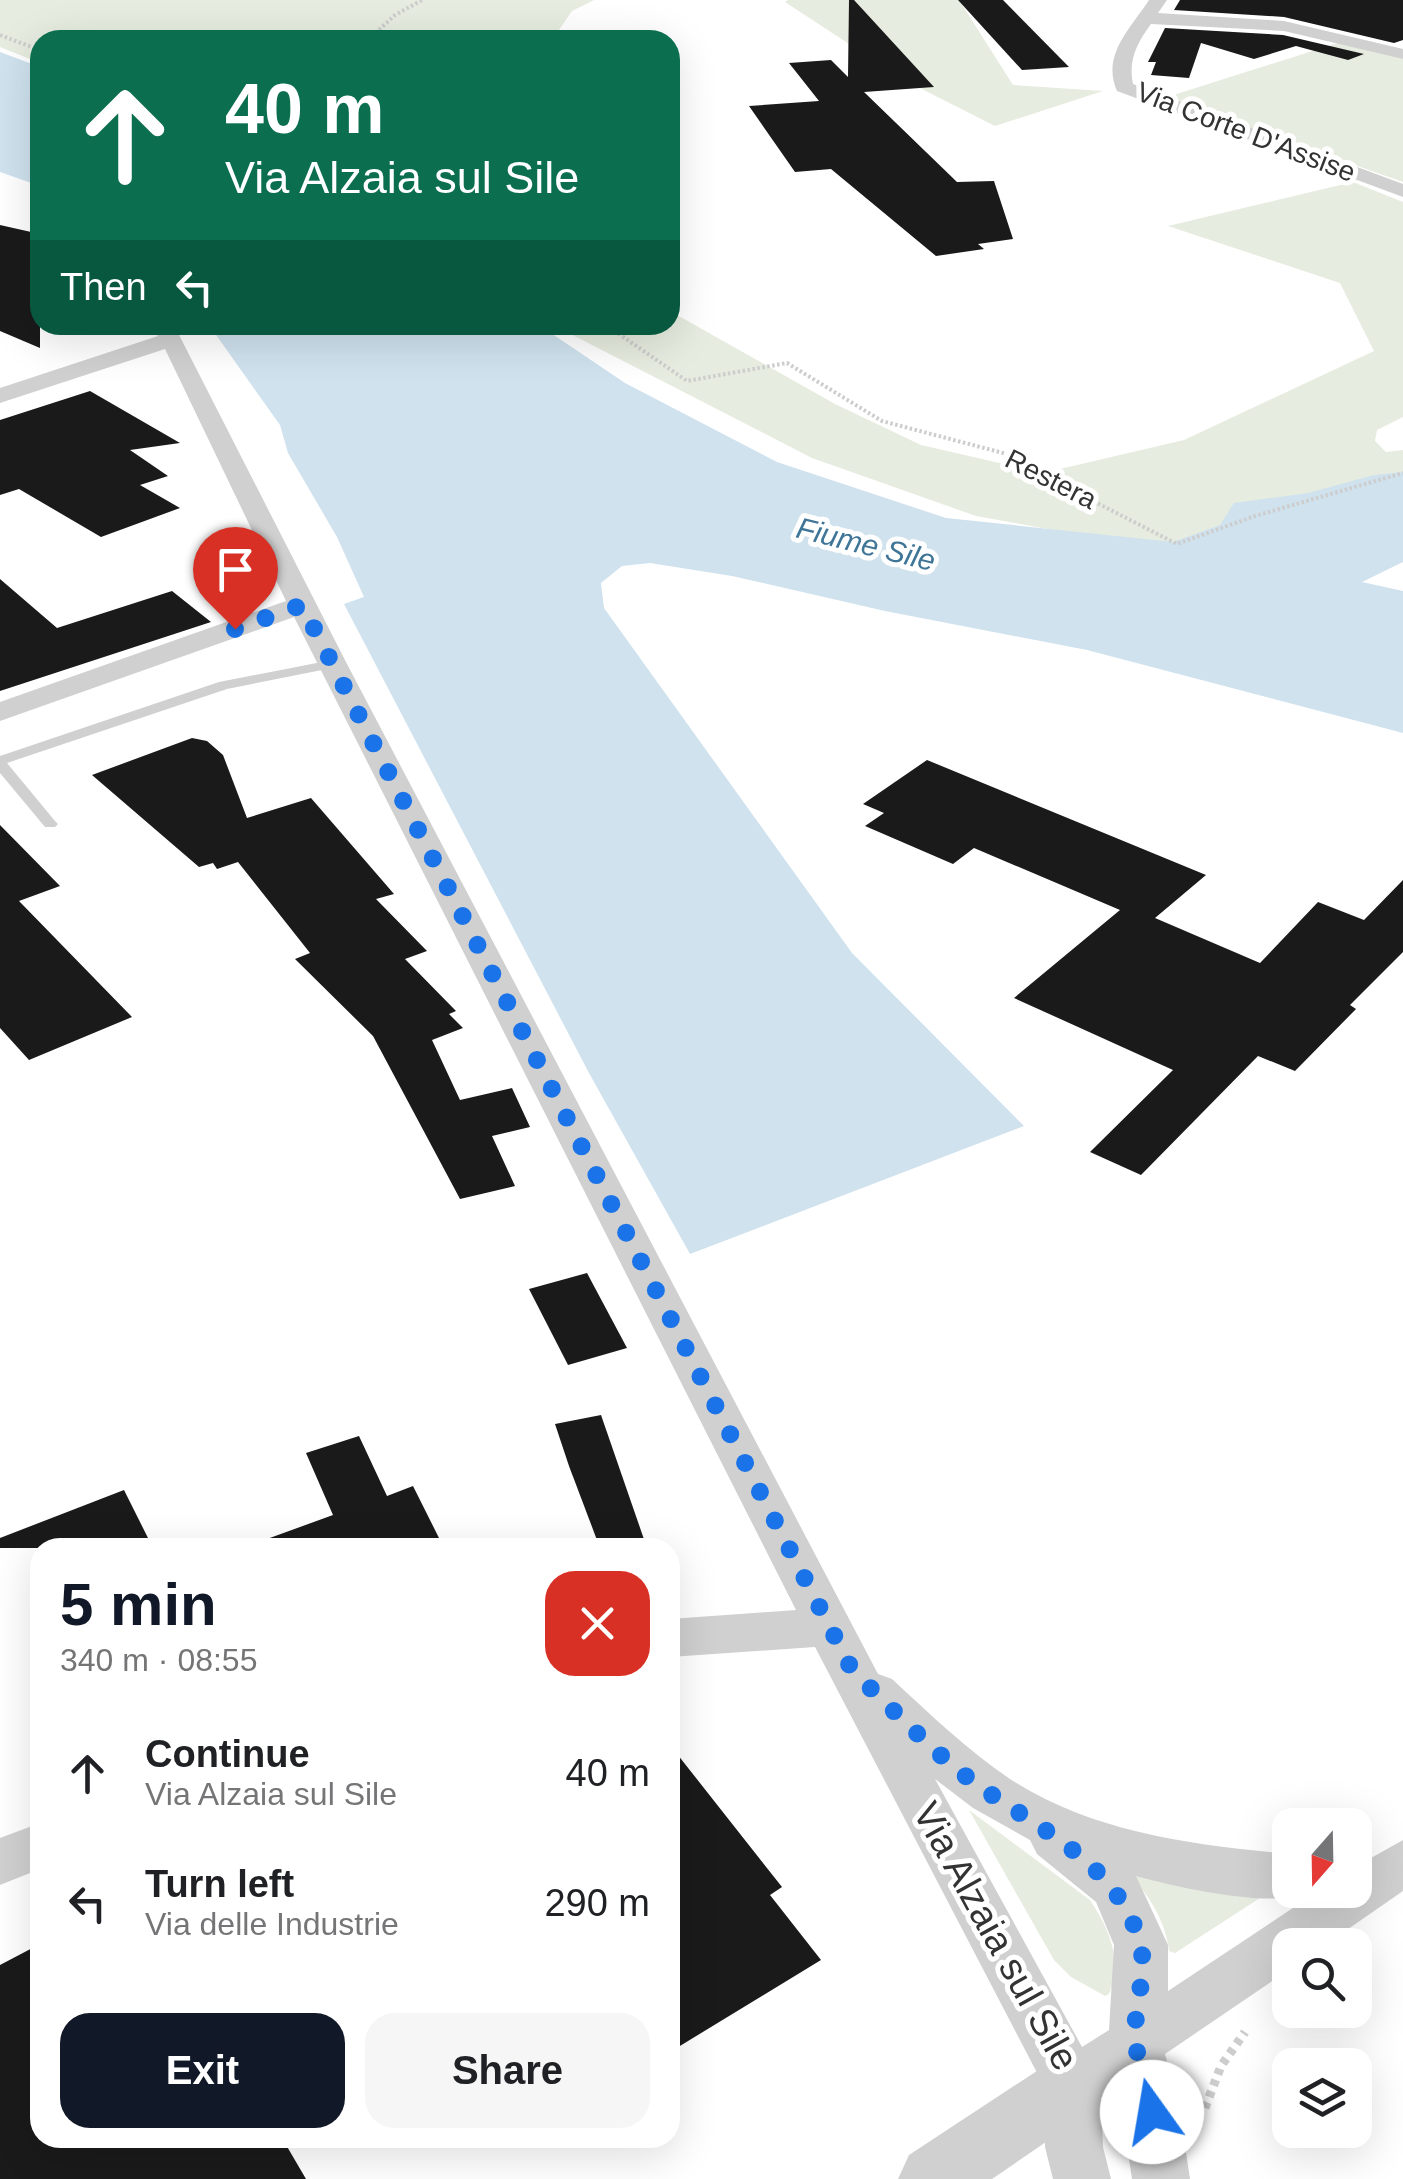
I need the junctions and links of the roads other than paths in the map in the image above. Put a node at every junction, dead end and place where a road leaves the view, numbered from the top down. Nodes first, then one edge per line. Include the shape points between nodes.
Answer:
1 (1152, 9) edge
2 (1403, 54) edge
3 (1403, 191) edge
4 (159, 335) edge
5 (168, 335) edge
6 (0, 396) edge
7 (302, 605) junction
8 (332, 664) junction
9 (0, 712) edge
10 (0, 762) edge
11 (50, 824) dead end
12 (680, 1639) edge
13 (840, 1649) junction
14 (1012, 1807) junction
15 (30, 1850) edge
16 (0, 1862) edge
17 (1382, 1870) edge
18 (1272, 1875) edge
19 (1135, 2043) junction
20 (1073, 2085) junction
21 (933, 2179) edge
22 (1082, 2179) edge
23 (1161, 2179) edge

1 - 2 street via 1284,26
1 - 3 street, Via Corte D'Assise via 1118,66 1124,87
4 - 6 street, Via Alzaia sul Sile
5 - 7 street, Via Alzaia sul Sile
7 - 8 street, Via Alzaia sul Sile
7 - 9 street
8 - 10 lane via 224,685
8 - 13 street, Via Alzaia sul Sile
10 - 11 lane
12 - 13 street
13 - 14 street, Via Alzaia sul Sile via 954,1767
13 - 20 street, Via Alzaia sul Sile
14 - 18 street, Via Alzaia sul Sile via 1155,1858
14 - 19 street via 1088,1862 1130,1913 1141,1945
15 - 16 street
17 - 19 street, Via Alzaia sul Sile
19 - 20 street, Via Alzaia sul Sile
19 - 23 street
20 - 21 street
20 - 22 street via 1074,2148

